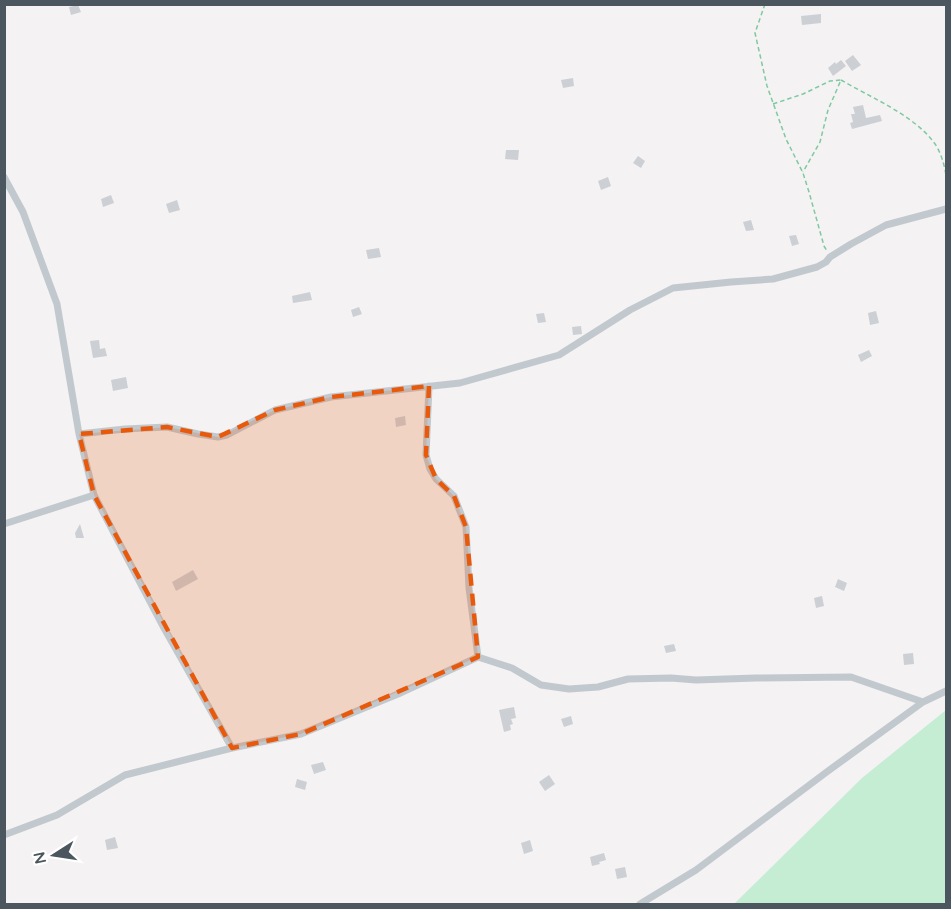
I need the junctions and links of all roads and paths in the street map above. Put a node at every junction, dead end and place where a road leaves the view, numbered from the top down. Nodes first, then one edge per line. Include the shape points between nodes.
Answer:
1 (765, 4) edge
2 (840, 80) junction
3 (773, 104) junction
4 (803, 173) junction
5 (946, 175) edge
6 (4, 177) edge
7 (946, 209) edge
8 (830, 257) junction
9 (429, 386) junction
10 (78, 434) junction
11 (94, 495) junction
12 (4, 524) edge
13 (478, 657) junction
14 (946, 691) edge
15 (923, 702) junction
16 (232, 748) junction
17 (4, 835) edge
18 (640, 904) edge

1 - 3 path via 755,33
2 - 3 path
2 - 4 path via 820,141
2 - 5 path via 914,122 934,142
3 - 4 path
4 - 8 path
6 - 10 street via 23,212 57,304
7 - 8 street via 886,225
8 - 9 street via 817,267 773,279 673,288 559,355 460,383
9 - 10 street via 331,397 275,410 218,437 167,427
9 - 13 street via 426,455 436,479 454,496 466,527
10 - 11 street
11 - 12 street
11 - 16 street
13 - 15 street via 541,685 569,689 628,679 851,677
13 - 16 street via 301,734
14 - 15 street
15 - 18 street via 696,870
16 - 17 street via 125,775 57,815

